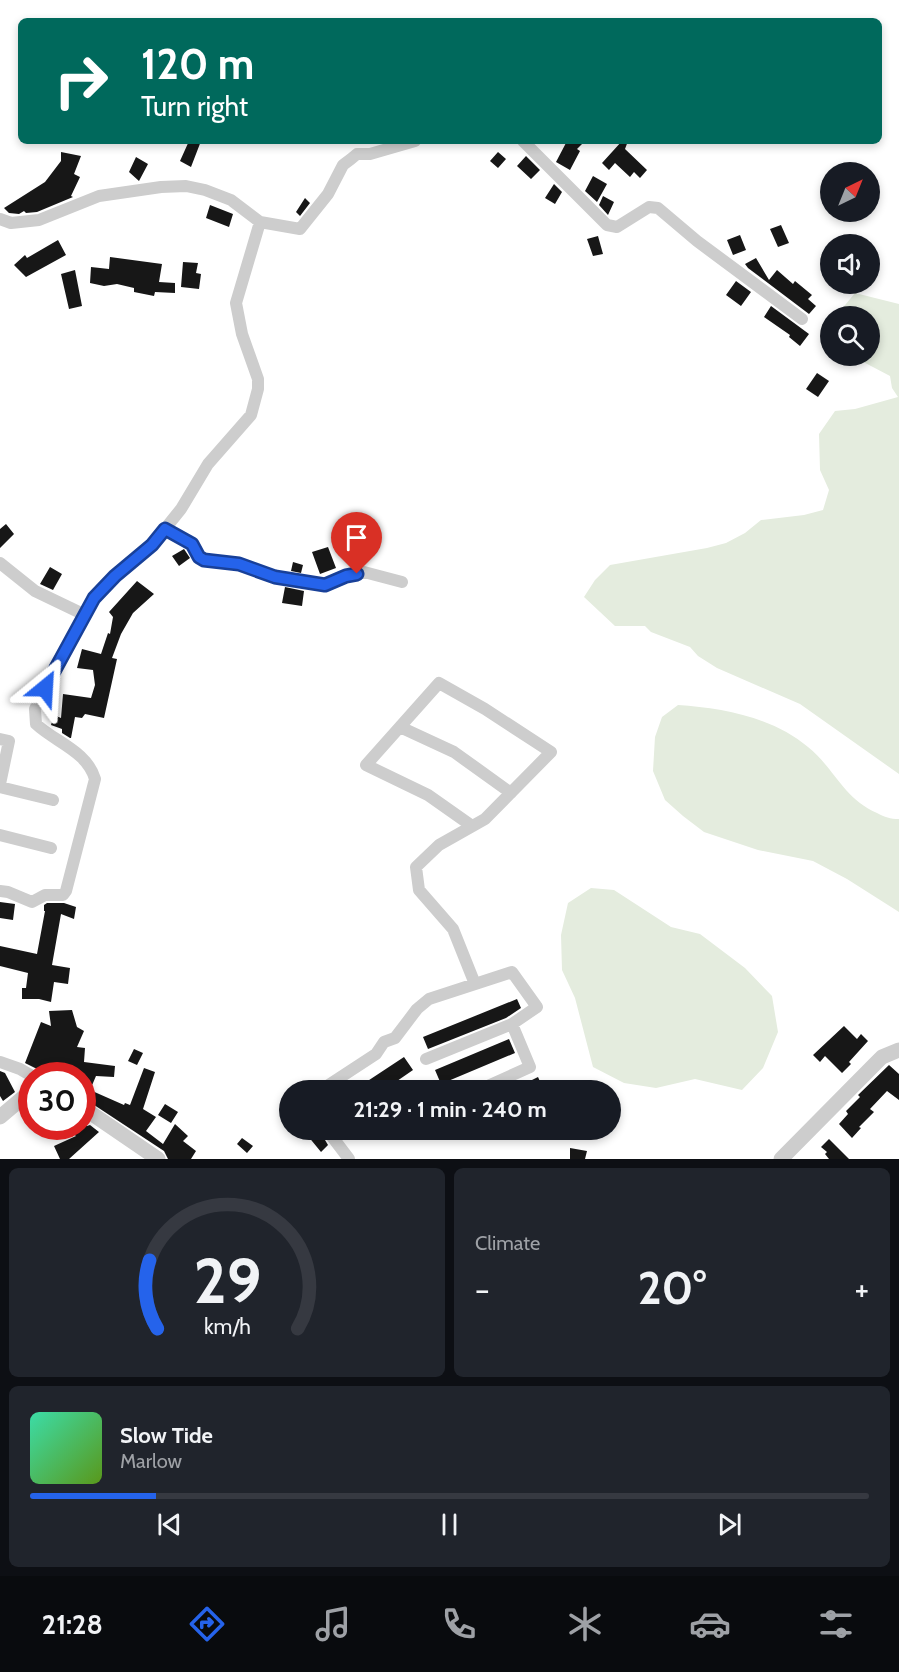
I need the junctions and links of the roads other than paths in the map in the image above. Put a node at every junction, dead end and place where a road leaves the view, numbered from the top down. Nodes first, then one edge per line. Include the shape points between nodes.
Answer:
1 (405, 144) edge
2 (526, 144) edge
3 (0, 219) edge
4 (260, 222) junction
5 (802, 319) dead end
6 (165, 529) junction
7 (0, 562) edge
8 (402, 582) dead end
9 (85, 615) junction
10 (400, 727) junction
11 (0, 739) edge
12 (0, 786) edge
13 (510, 793) junction
14 (53, 800) dead end
15 (472, 826) junction
16 (0, 835) edge
17 (51, 848) dead end
18 (0, 891) edge
19 (475, 984) junction
20 (512, 1024) junction
21 (899, 1050) edge
22 (426, 1059) dead end
23 (0, 1062) edge
24 (18, 1068) edge
25 (336, 1080) edge
26 (500, 1080) edge
27 (18, 1102) edge
28 (0, 1117) edge
29 (96, 1117) edge
30 (335, 1140) edge
31 (158, 1159) edge
32 (349, 1159) edge
33 (781, 1159) edge

1 - 4 street via 357,154 343,165 328,194 300,229
2 - 5 street via 607,225 617,227 648,207 658,208
3 - 4 street via 11,223 39,220 99,196 186,186 231,200
4 - 6 street via 236,303 258,379 255,404 251,415 208,464
6 - 8 street via 192,544 204,560 239,564 295,582 325,585 364,572
6 - 9 street via 94,598
7 - 9 street via 35,591
9 - 18 street via 35,709 36,724 87,763 95,779 66,891 32,902
10 - 13 street via 454,752
10 - 13 street via 439,683 485,709 550,752
10 - 15 street via 366,765 428,795
11 - 12 street via 9,741
12 - 14 street
13 - 15 street via 485,819
15 - 19 street via 439,845 416,867 420,890 453,928
16 - 17 street
19 - 20 street via 512,972 537,1007
19 - 25 street via 429,999 395,1038 384,1042 376,1054
20 - 22 street
20 - 26 street via 530,1066
21 - 33 street via 882,1057
23 - 24 street
27 - 28 street
29 - 31 street
30 - 32 street

